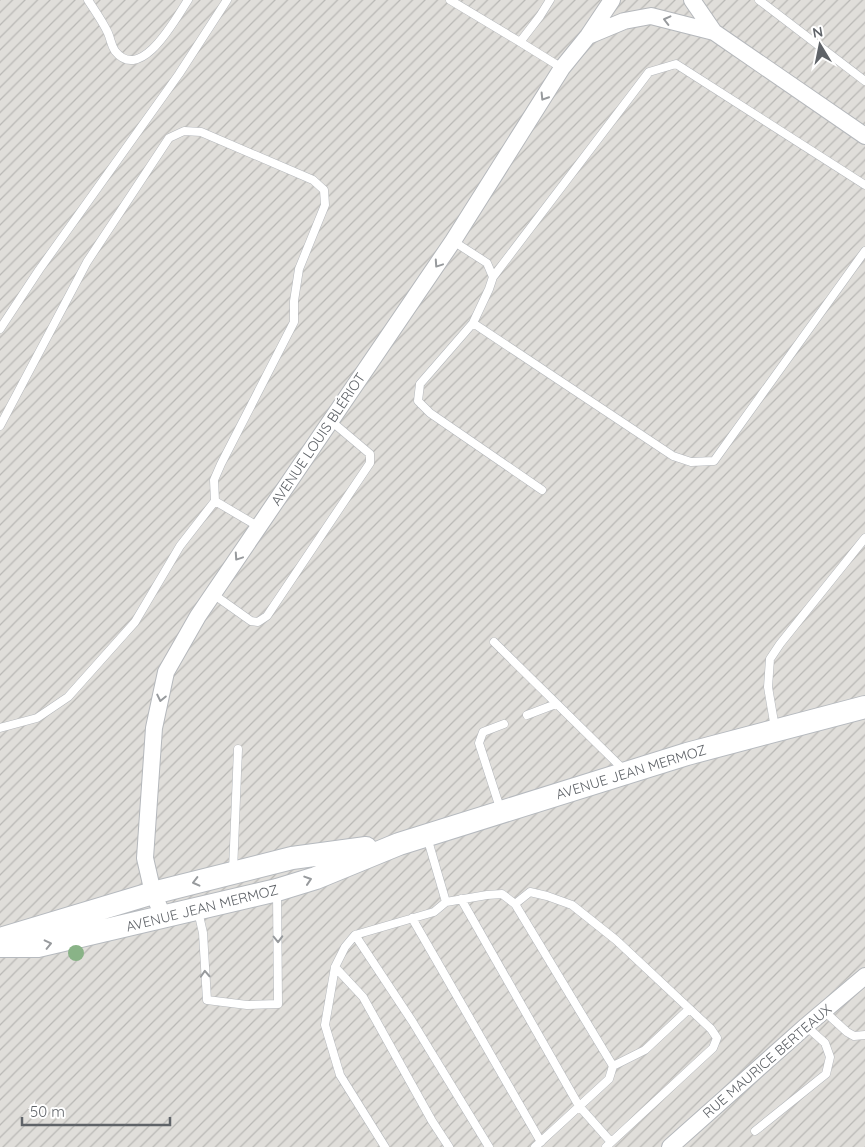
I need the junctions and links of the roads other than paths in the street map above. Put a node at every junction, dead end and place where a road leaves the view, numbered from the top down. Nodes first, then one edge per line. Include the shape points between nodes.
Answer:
1 (88, 0) edge
2 (188, 0) edge
3 (227, 0) edge
4 (450, 0) edge
5 (550, 0) edge
6 (612, 0) edge
7 (692, 0) edge
8 (759, 0) edge
9 (714, 32) junction
10 (588, 36) junction
11 (520, 42) junction
12 (562, 68) junction
13 (865, 81) edge
14 (865, 136) edge
15 (865, 185) edge
16 (453, 241) junction
17 (865, 251) edge
18 (493, 277) junction
19 (473, 323) junction
20 (0, 329) edge
21 (331, 421) junction
22 (0, 426) edge
23 (542, 490) dead end
24 (215, 501) junction
25 (259, 527) junction
26 (865, 538) edge
27 (213, 594) junction
28 (494, 642) dead end
29 (556, 704) junction
30 (865, 707) edge
31 (527, 715) dead end
32 (504, 724) dead end
33 (0, 728) edge
34 (776, 730) junction
35 (238, 749) dead end
36 (627, 773) junction
37 (502, 813) junction
38 (427, 835) junction
39 (399, 844) junction
40 (233, 873) junction
41 (277, 890) junction
42 (154, 893) junction
43 (461, 899) junction
44 (446, 902) junction
45 (515, 904) junction
46 (197, 909) junction
47 (164, 918) junction
48 (412, 918) junction
49 (355, 935) junction
50 (0, 939) edge
51 (0, 946) edge
52 (335, 967) junction
53 (865, 976) edge
54 (690, 1009) junction
55 (824, 1011) junction
56 (806, 1026) junction
57 (865, 1035) edge
58 (613, 1066) junction
59 (579, 1106) junction
60 (755, 1131) dead end
61 (538, 1144) edge
62 (609, 1145) edge
63 (385, 1147) edge
64 (449, 1147) edge
65 (489, 1147) edge
66 (671, 1147) edge

1 - 2 lane via 111,45 125,60 140,58 157,45
3 - 20 lane via 179,74
4 - 11 lane
5 - 11 lane
6 - 10 street, AVENUE LOUIS BLÉRIOT
7 - 9 street
8 - 13 lane
9 -> 10 street via 651,16 624,20
9 - 14 street
10 - 12 street, AVENUE LOUIS BLÉRIOT
11 - 12 lane
12 -> 16 street, AVENUE LOUIS BLÉRIOT
15 - 18 lane via 676,64 649,72
16 - 18 lane via 487,263
16 -> 21 street, AVENUE LOUIS BLÉRIOT
17 - 19 lane via 714,462 691,462 673,456
18 - 19 lane
19 - 23 lane via 420,384 418,401 430,413
21 - 25 street, AVENUE LOUIS BLÉRIOT
21 - 27 lane via 370,454 370,463 267,616 258,622 251,621
22 - 24 lane via 87,262 170,138 184,131 201,132 314,180 324,190 325,205 299,269 294,322 221,464 214,480
24 - 25 lane
24 - 33 lane via 180,546 135,622 68,697 37,718
25 -> 27 street, AVENUE LOUIS BLÉRIOT
26 - 34 lane via 770,659 768,687
27 -> 42 street, AVENUE LOUIS BLÉRIOT via 166,672 154,728 145,858
28 - 29 lane
29 - 31 lane
29 - 36 lane
30 - 34 main road, AVENUE JEAN MERMOZ
32 - 37 lane via 483,732 480,744
34 - 36 main road, AVENUE JEAN MERMOZ
35 - 40 lane
36 - 37 main road, AVENUE JEAN MERMOZ
37 - 38 main road, AVENUE JEAN MERMOZ
38 - 39 main road, AVENUE JEAN MERMOZ
38 - 44 lane
39 - 40 main road, AVENUE JEAN MERMOZ via 292,858
41 -> 39 main road, AVENUE JEAN MERMOZ via 316,878
40 -> 42 main road, AVENUE JEAN MERMOZ
41 - 46 main road, AVENUE JEAN MERMOZ
41 -> 46 lane via 278,1004 247,1005 207,1000 203,933
42 - 47 street, AVENUE LOUIS BLÉRIOT
42 - 50 main road, AVENUE JEAN MERMOZ
43 - 44 lane
43 - 45 lane via 502,894
43 - 59 lane
44 - 48 lane via 434,912
45 - 54 lane via 530,892 572,905 616,940
45 - 58 lane
46 - 47 main road, AVENUE JEAN MERMOZ
51 -> 47 main road, AVENUE JEAN MERMOZ via 38,946
48 - 49 lane
48 - 61 lane
49 - 52 lane
49 - 65 lane
52 - 63 lane via 325,1025 340,1075
52 - 64 lane via 363,998
53 - 55 street, RUE MAURICE BERTEAUX
54 - 58 lane via 645,1050
54 - 62 lane via 717,1038 713,1048
55 - 56 street, RUE MAURICE BERTEAUX
55 - 57 lane via 847,1032 854,1036
56 - 60 lane via 825,1043 830,1057 826,1074
56 - 66 street, RUE MAURICE BERTEAUX
58 - 59 lane via 609,1079
59 - 61 lane
59 - 62 lane

